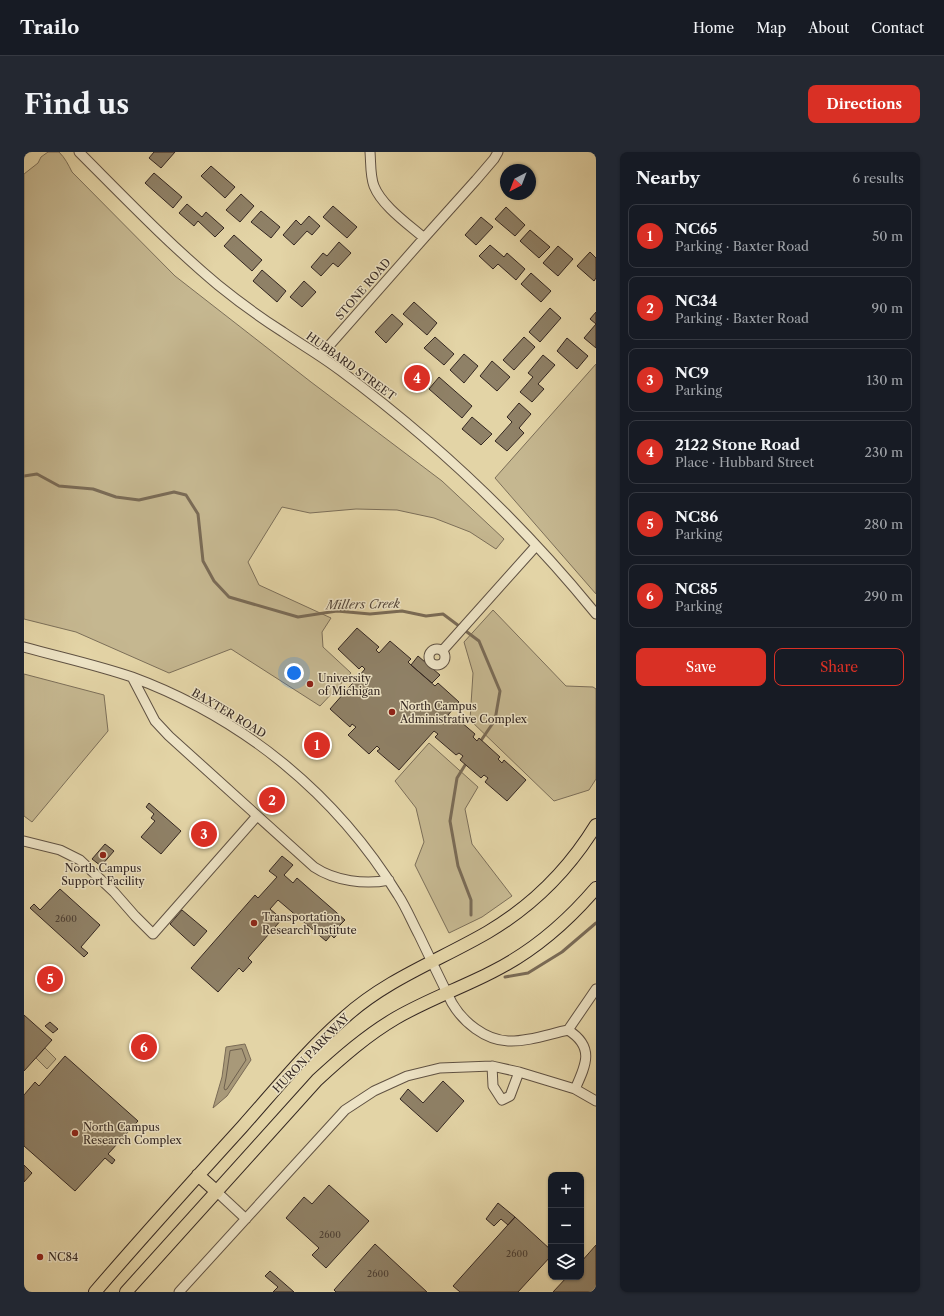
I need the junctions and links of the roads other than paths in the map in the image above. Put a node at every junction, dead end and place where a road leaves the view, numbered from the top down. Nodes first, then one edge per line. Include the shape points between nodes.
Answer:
1 (79, 152) edge
2 (370, 152) edge
3 (498, 152) edge
4 (424, 238) junction
5 (320, 356) junction
6 (536, 546) junction
7 (596, 614) edge
8 (24, 647) edge
9 (442, 650) dead end
10 (132, 677) junction
11 (257, 816) junction
12 (596, 826) edge
13 (24, 841) edge
14 (389, 880) junction
15 (596, 888) edge
16 (432, 961) junction
17 (596, 989) edge
18 (447, 993) junction
19 (568, 1030) junction
20 (492, 1066) junction
21 (519, 1072) junction
22 (575, 1089) junction
23 (596, 1101) edge
24 (198, 1175) junction
25 (216, 1192) junction
26 (246, 1219) junction
27 (95, 1292) edge
28 (126, 1292) edge
29 (179, 1292) edge

1 - 5 street, HUBBARD STREET via 203,272 262,318
2 - 4 street via 371,177 384,203
3 - 4 street, STONE ROAD
4 - 5 street, STONE ROAD
5 - 6 street, HUBBARD STREET via 419,433 482,491
6 - 7 street, HUBBARD STREET
6 - 9 street
8 - 10 street, BAXTER ROAD
10 - 11 street via 155,721 168,736
10 - 14 street, BAXTER ROAD via 206,711 237,728 273,754 312,787 344,820
11 - 13 street via 153,934 80,860 52,847
11 - 14 street via 314,867 326,874 372,883
12 - 16 main road, HURON PARKWAY via 565,868 530,902 488,932
14 - 16 street, BAXTER ROAD
15 - 18 main road via 557,927 530,949 494,971
16 - 18 street, BAXTER ROAD
16 - 24 main road, HURON PARKWAY via 383,988 346,1016 303,1059
17 - 19 street
18 - 19 street, BAXTER ROAD via 455,1009 473,1027 484,1035 497,1039 518,1041
18 - 25 main road via 396,1018 351,1049 317,1080
19 - 22 street via 578,1036 585,1048 586,1056 586,1064
20 - 21 street
20 - 21 street via 493,1086 502,1100 510,1096
20 - 26 street via 440,1068 407,1076 374,1091 345,1110
21 - 22 street
22 - 23 street
24 - 25 main road
24 - 27 main road, HURON PARKWAY
25 - 26 street
25 - 28 main road
26 - 29 street

